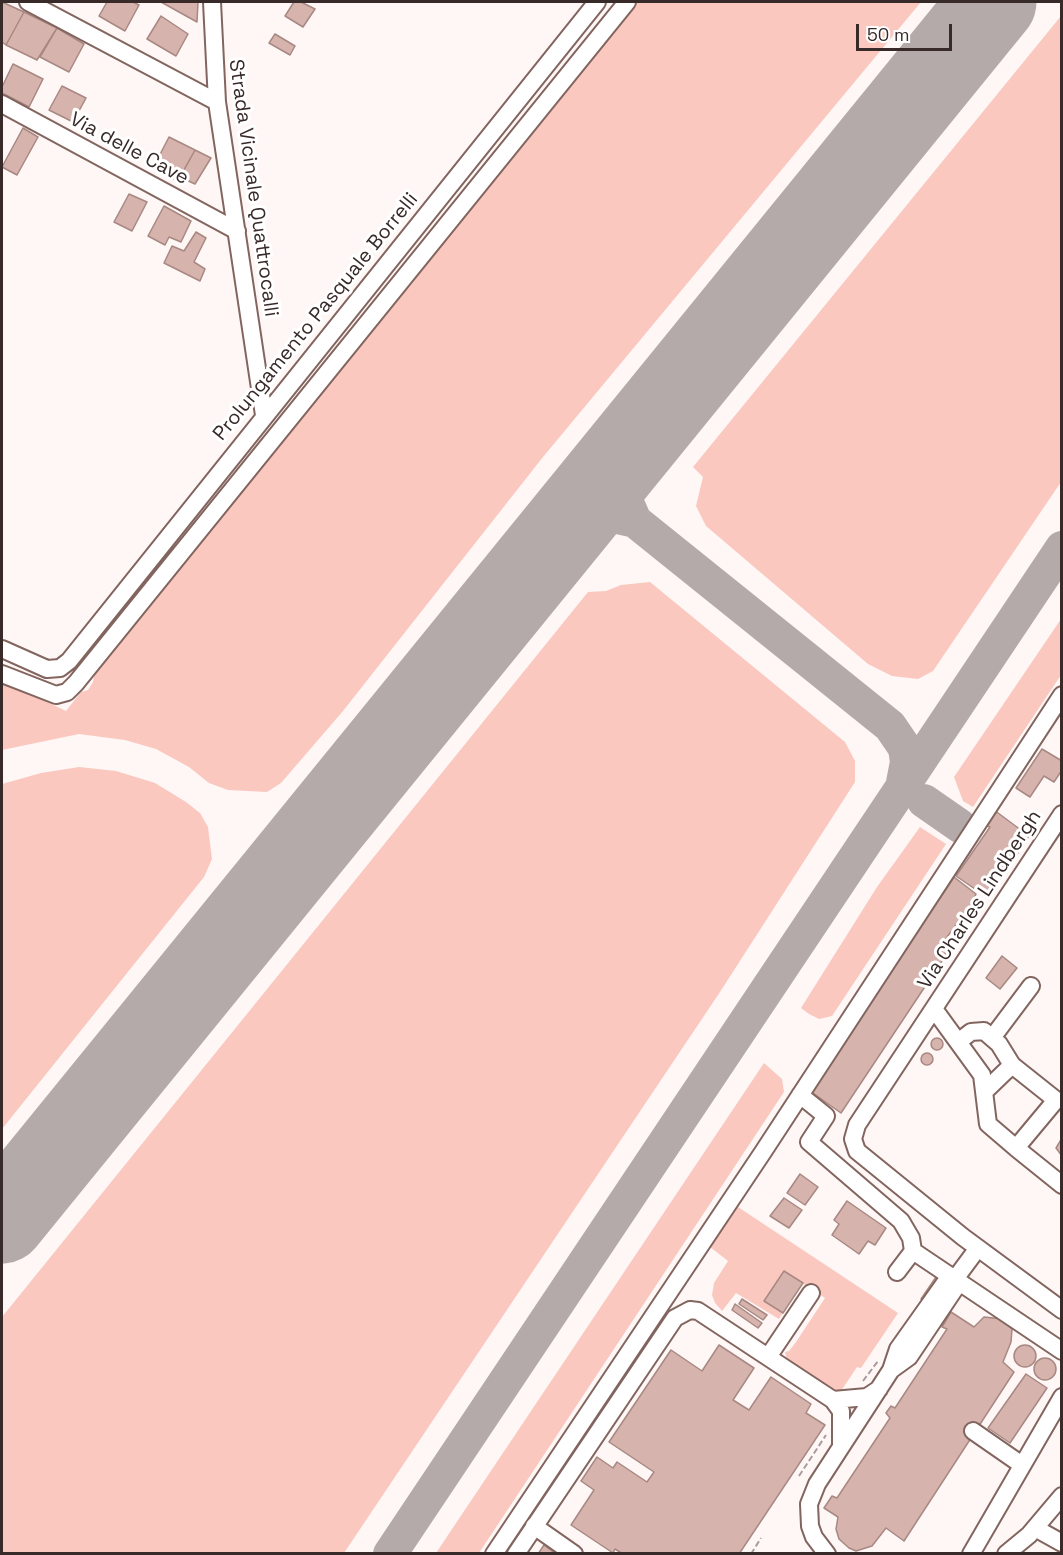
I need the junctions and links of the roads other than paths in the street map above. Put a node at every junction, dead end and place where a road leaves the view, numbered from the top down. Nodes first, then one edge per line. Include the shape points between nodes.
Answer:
1 (28, 2) edge
2 (212, 2) edge
3 (597, 2) edge
4 (627, 2) edge
5 (216, 102) junction
6 (2, 104) edge
7 (237, 231) junction
8 (264, 415) junction
9 (2, 649) edge
10 (2, 674) edge
11 (1062, 695) edge
12 (1062, 814) edge
13 (1031, 986) dead end
14 (934, 1009) junction
15 (992, 1038) junction
16 (958, 1042) junction
17 (1012, 1065) junction
18 (984, 1092) junction
19 (800, 1095) junction
20 (1016, 1148) junction
21 (1062, 1185) edge
22 (978, 1248) junction
23 (913, 1251) junction
24 (897, 1272) dead end
25 (955, 1279) junction
26 (811, 1293) dead end
27 (1062, 1310) edge
28 (1062, 1350) edge
29 (768, 1357) junction
30 (879, 1389) junction
31 (1062, 1397) edge
32 (833, 1400) junction
33 (973, 1431) dead end
34 (841, 1447) junction
35 (1023, 1465) junction
36 (1062, 1496) edge
37 (534, 1526) junction
38 (1035, 1528) junction
39 (1062, 1543) edge
40 (494, 1554) edge
41 (516, 1554) edge
42 (574, 1554) edge
43 (827, 1554) edge
44 (971, 1554) edge
45 (1006, 1554) edge

1 - 5 street
2 - 5 street, Strada Vicinale Quattrocalli
3 - 8 street, Prolungamento Pasquale Borrelli
4 - 10 street via 76,683 67,692 56,695
5 - 7 street, Strada Vicinale Quattrocalli
6 - 7 street, Via delle Cave
7 - 8 street, Strada Vicinale Quattrocalli
8 - 9 street, Prolungamento Pasquale Borrelli via 69,661 60,668 47,669
11 - 19 street
12 - 14 street, Via Charles Lindbergh
13 - 15 street
14 - 16 street, Via Charles Lindbergh
14 - 22 street, Via Charles Lindbergh via 857,1125 853,1139 857,1151
15 - 16 street via 984,1031 971,1032
15 - 17 street
16 - 18 street, Via Charles Lindbergh via 982,1075
17 - 18 street
17 - 20 street via 1056,1100
18 - 20 street, Via Charles Lindbergh via 988,1125
19 - 23 street via 826,1116 809,1142 901,1221
19 - 40 street
20 - 21 street, Via Charles Lindbergh
22 - 25 street
22 - 27 street, Via Charles Lindbergh
23 - 24 street
23 - 25 street
25 - 28 street
25 - 30 street via 957,1287 909,1357 891,1370
26 - 29 street
29 - 32 street
29 - 37 street via 698,1311 690,1310 675,1318
30 - 32 street via 867,1398
30 - 34 street
31 - 35 street
32 - 34 street via 841,1411
33 - 35 street
34 - 43 street via 809,1504 810,1526
35 - 44 street
36 - 38 street
37 - 41 street
37 - 42 street
38 - 39 street
38 - 45 street

